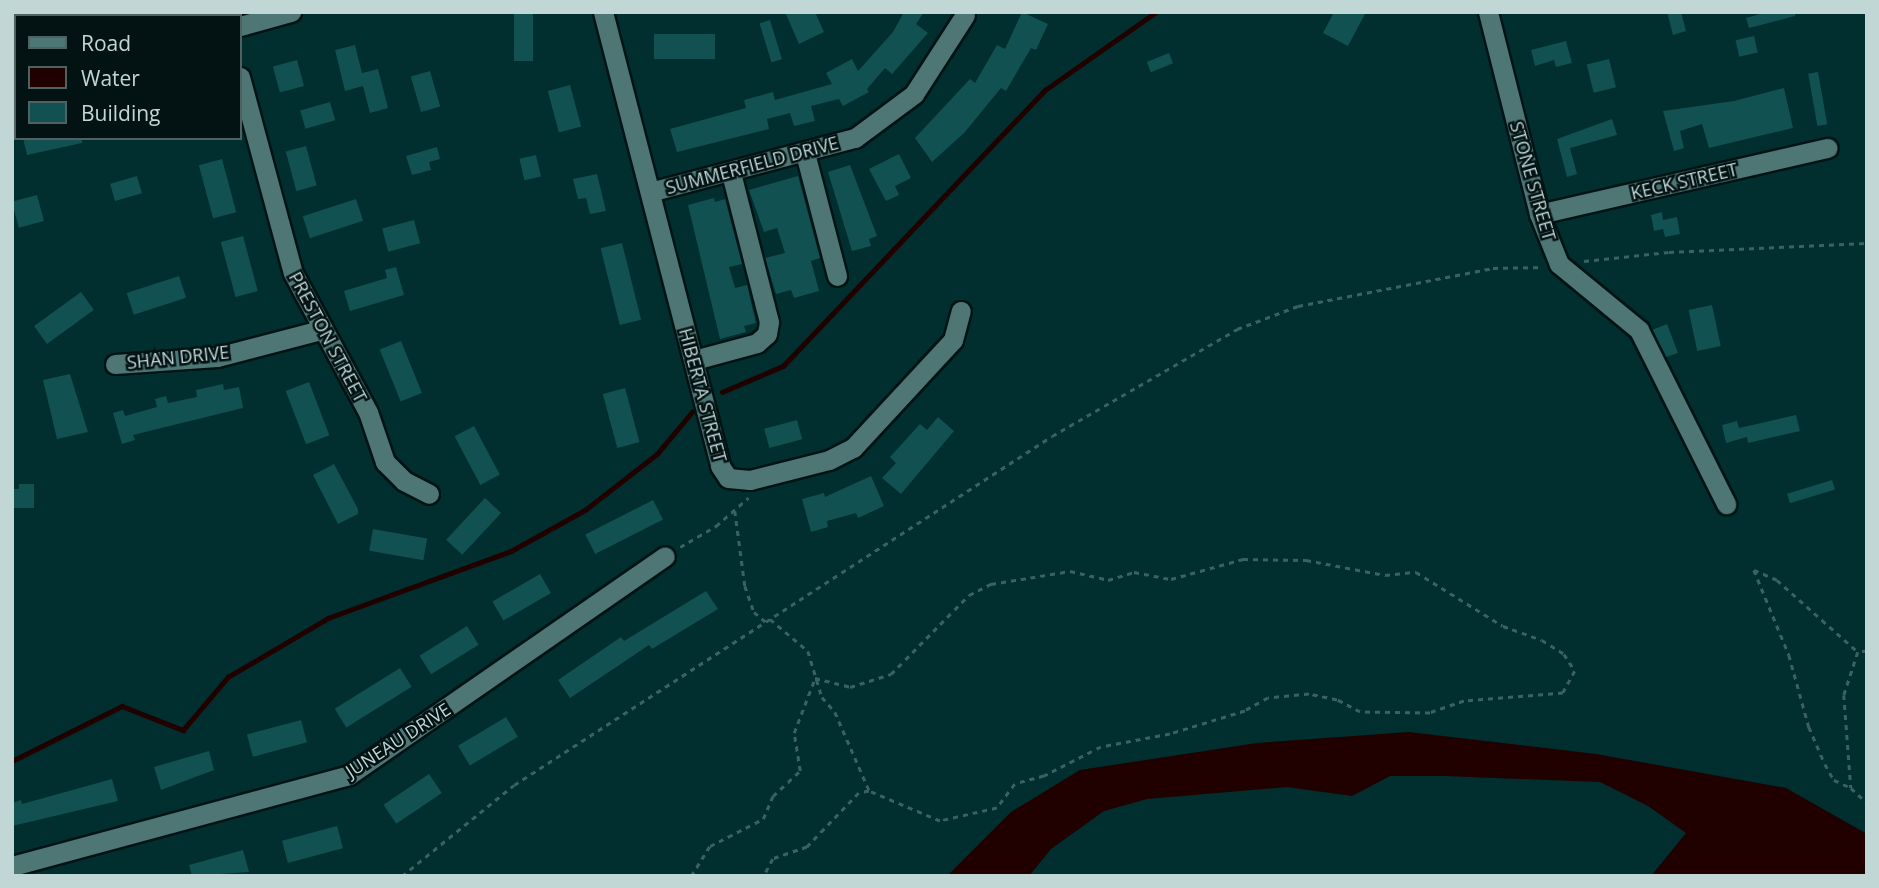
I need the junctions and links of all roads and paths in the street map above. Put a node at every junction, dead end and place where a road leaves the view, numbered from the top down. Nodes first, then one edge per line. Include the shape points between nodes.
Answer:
1 (291, 12) edge
2 (603, 12) edge
3 (1488, 12) edge
4 (965, 15) dead end
5 (242, 25) edge
6 (242, 85) edge
7 (1828, 148) dead end
8 (806, 153) junction
9 (731, 173) junction
10 (650, 192) junction
11 (1539, 214) junction
12 (1867, 243) edge
13 (1559, 264) junction
14 (837, 276) dead end
15 (961, 311) dead end
16 (321, 330) junction
17 (694, 360) junction
18 (115, 364) dead end
19 (429, 494) dead end
20 (748, 498) dead end
21 (1726, 504) dead end
22 (735, 511) junction
23 (665, 556) joint
24 (768, 621) junction
25 (1867, 651) edge
26 (1858, 652) junction
27 (815, 678) junction
28 (1851, 788) junction
29 (869, 791) junction
30 (1867, 803) edge
31 (12, 866) edge
32 (402, 876) edge
33 (691, 876) edge
34 (764, 876) edge

1 - 5 street
2 - 10 street, HIBERTA STREET
3 - 11 street, STONE STREET
4 - 8 street, SUMMERFIELD DRIVE via 914,94 855,138
6 - 16 street, PRESTON STREET via 289,261
7 - 11 street, KECK STREET
8 - 9 street, SUMMERFIELD DRIVE
8 - 14 street
9 - 10 street, SUMMERFIELD DRIVE
9 - 17 street via 769,322 767,334 757,343
10 - 17 street, HIBERTA STREET
11 - 13 street, STONE STREET
12 - 13 path via 1668,252
13 - 21 street, STONE STREET via 1639,330
13 - 24 path via 1493,268 1298,306 1237,329 1052,436
15 - 17 street, HIBERTA STREET via 953,340 853,448 829,460 743,482 728,478 720,466
16 - 18 street, SHAN DRIVE via 217,357
16 - 19 street, PRESTON STREET via 368,412 385,462 404,481
20 - 22 path
22 - 23 path
22 - 24 path via 746,586 754,612
23 - 31 street, JUNEAU DRIVE via 349,775
24 - 27 path via 808,651
24 - 32 path via 514,785
25 - 26 path
26 - 28 path via 1844,695
26 - 28 path via 1777,580 1754,570 1789,655 1809,727 1825,764 1834,780
27 - 29 path
27 - 29 path via 850,687 891,674 969,596 990,584 1070,571 1108,580 1134,572 1171,579 1243,559 1306,560 1385,575 1416,572 1503,625 1542,640 1564,654 1575,671 1571,686 1554,695 1464,702 1430,713 1360,712 1337,700 1310,694 1268,698 1245,711 1182,730 1101,747 1044,776 1016,784 997,807 940,821
27 - 33 path via 795,724 800,771 773,796 763,819 710,846
28 - 30 path
29 - 34 path via 859,793 807,847 773,859

